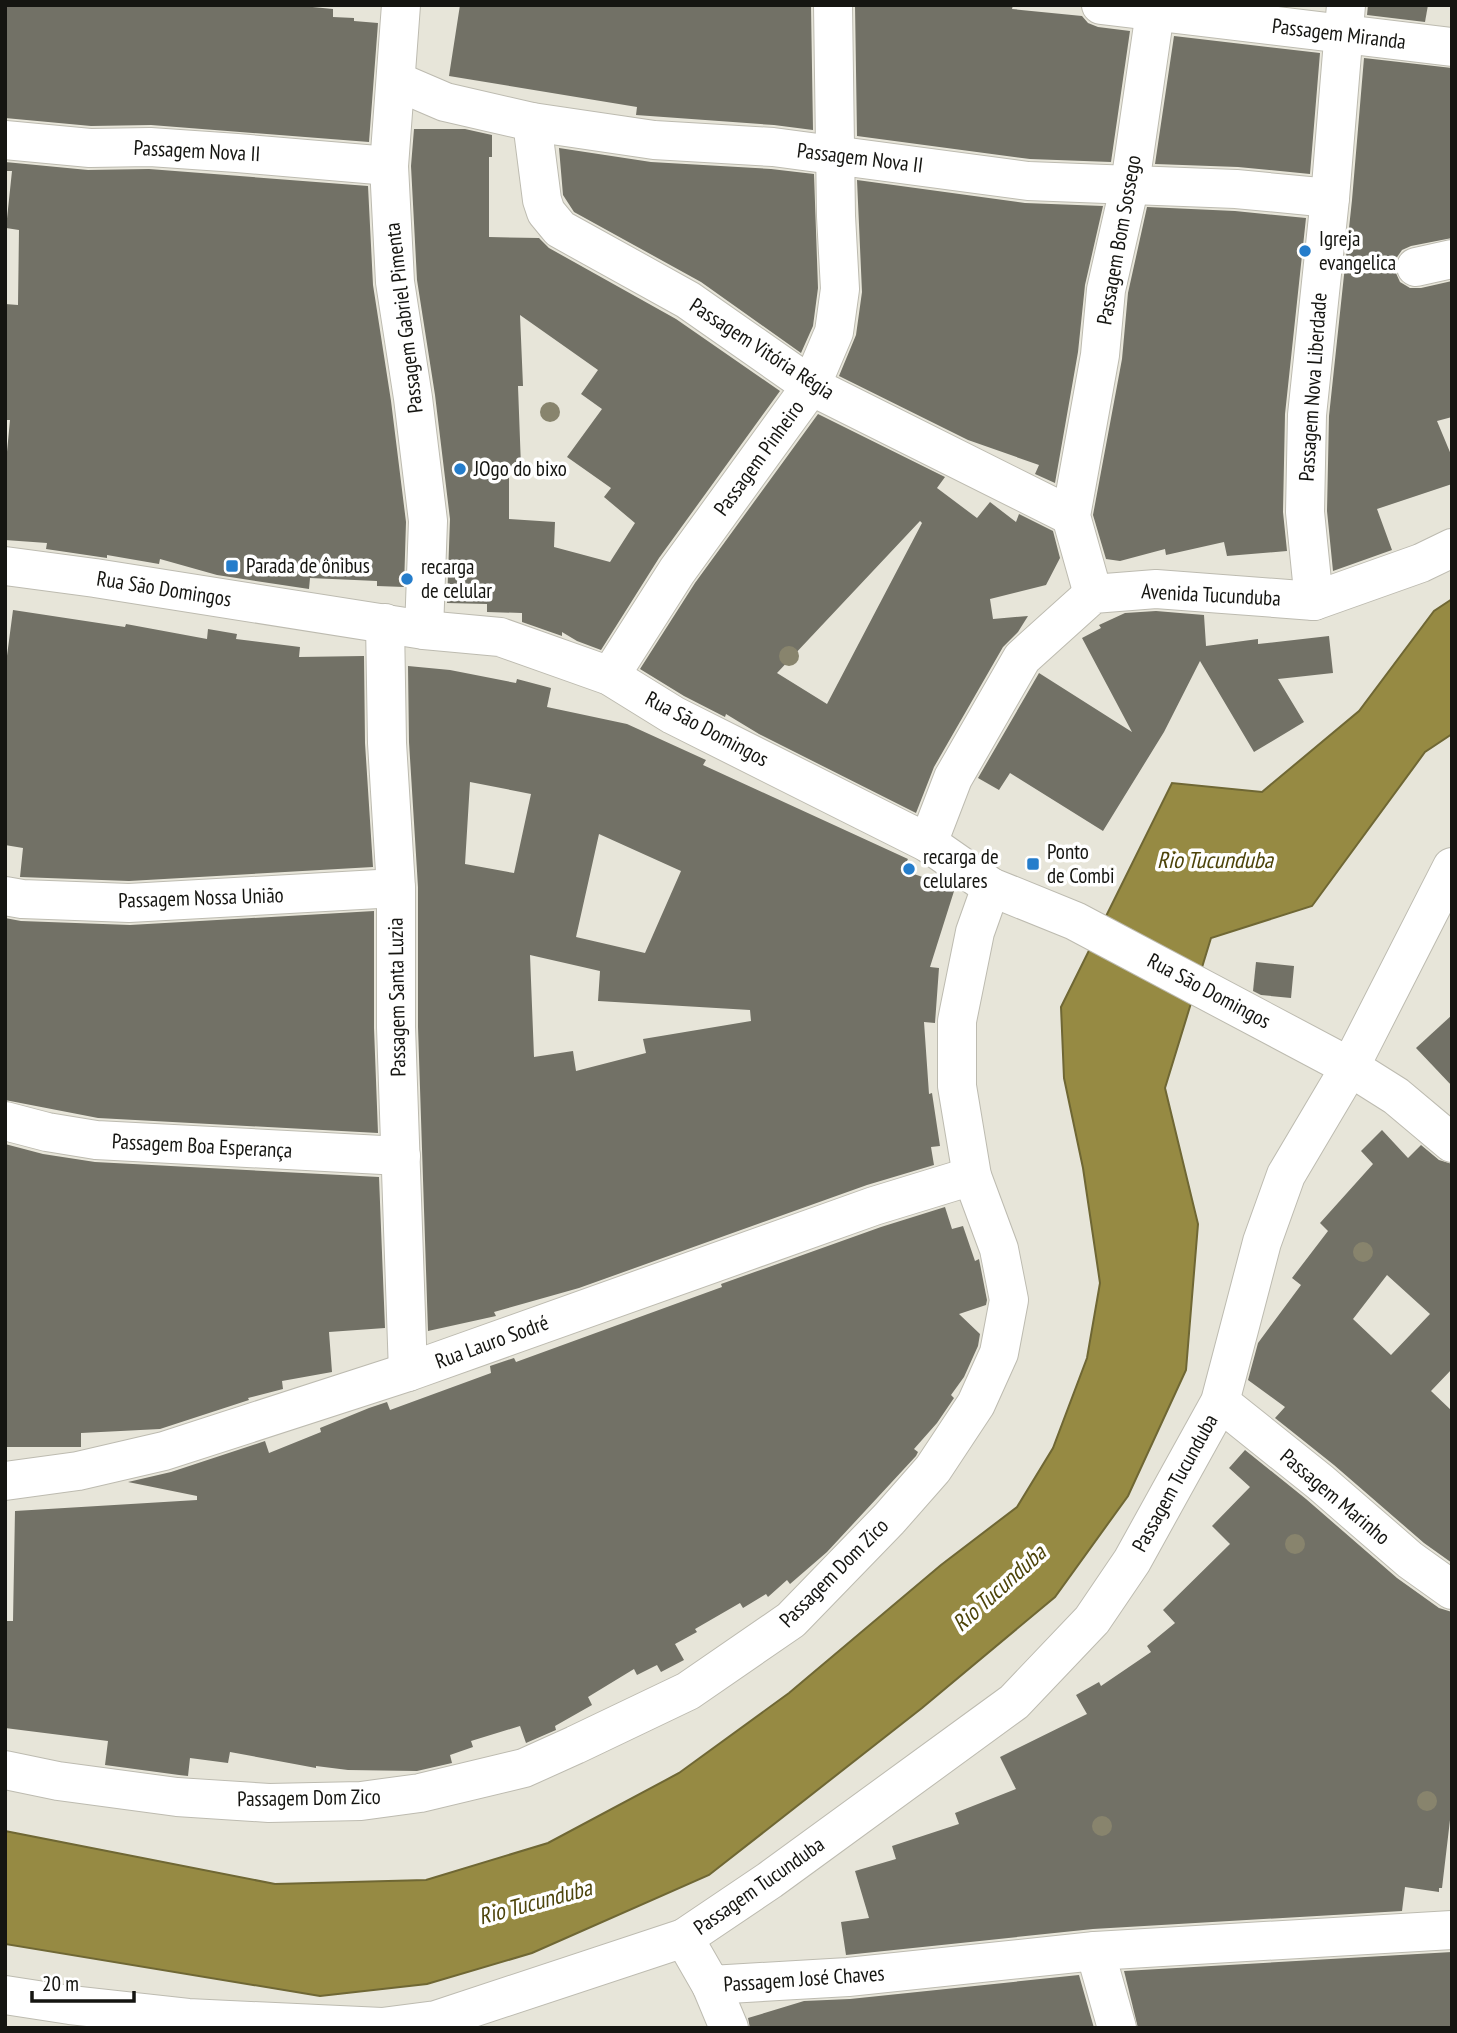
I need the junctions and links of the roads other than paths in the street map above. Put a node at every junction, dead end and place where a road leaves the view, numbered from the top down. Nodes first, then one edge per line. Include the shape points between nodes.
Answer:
1 (401, 5) edge
2 (833, 5) edge
3 (1101, 5) edge
4 (1155, 8) edge
5 (1344, 20) edge
6 (1452, 47) edge
7 (396, 81) junction
8 (532, 122) junction
9 (5, 140) edge
10 (834, 154) junction
11 (389, 166) junction
12 (1130, 184) junction
13 (1330, 198) junction
14 (811, 386) junction
15 (1071, 516) junction
16 (1452, 548) edge
17 (5, 566) edge
18 (1093, 594) junction
19 (1314, 601) junction
20 (385, 623) junction
21 (424, 630) junction
22 (610, 676) junction
23 (928, 843) junction
24 (1452, 867) edge
25 (397, 887) junction
26 (991, 887) junction
27 (5, 896) edge
28 (1350, 1067) junction
29 (5, 1121) edge
30 (1452, 1143) edge
31 (401, 1156) junction
32 (972, 1176) junction
33 (408, 1372) junction
34 (1220, 1402) junction
35 (5, 1481) edge
36 (1452, 1590) edge
37 (5, 1770) edge
38 (1452, 1930) edge
39 (684, 1938) junction
40 (1095, 1951) junction
41 (710, 1985) junction
42 (5, 1995) edge
43 (69, 2016) edge
44 (438, 2024) edge
45 (729, 2028) edge
46 (1117, 2028) edge

1 - 7 street, Passagem Gabriel Pimenta
2 - 10 street, Passagem Pinheiro
3 - 4 street, Passagem Miranda
4 - 5 street, Passagem Miranda
4 - 12 street, Passagem Bom Sossego
5 - 6 street, Passagem Miranda
5 - 13 street, Passagem Nova Liberdade
7 - 8 street, Passagem Nova II via 445,102
7 - 11 street, Passagem Gabriel Pimenta
8 - 10 street, Passagem Nova II via 654,141 736,143
8 - 14 street, Passagem Vitória Régia via 542,200 560,229 688,300
9 - 11 street, Passagem Nova II
10 - 12 street, Passagem Nova II via 1028,181
10 - 14 street, Passagem Pinheiro via 840,289 834,332
11 - 21 street, Passagem Gabriel Pimenta via 395,282 428,521
12 - 13 street, Passagem Nova II
12 - 15 street, Passagem Bom Sossego via 1106,290 1100,355
13 - 19 street, Passagem Nova Liberdade via 1307,415 1305,512
14 - 15 street, Passagem Vitória Régia
14 - 22 street, Passagem Pinheiro via 677,571
15 - 18 street
16 - 19 street, Avenida Tucunduba
17 - 20 street, Rua São Domingos
18 - 19 street, Avenida Tucunduba via 1156,589
18 - 23 street via 1022,658 953,778
20 - 21 street, Rua São Domingos
20 - 25 street, Passagem Santa Luzia
21 - 22 street, Rua São Domingos via 500,637
22 - 23 street, Rua São Domingos via 673,715
23 - 26 street, Rua São Domingos
24 - 28 street, Passagem Tucunduba
25 - 27 street, Passagem Nossa União via 129,903
25 - 31 street, Passagem Santa Luzia
26 - 28 street, Rua São Domingos via 1075,920
26 - 32 street, Passagem Dom Zico via 975,932 957,1021 957,1086
28 - 30 street, Rua São Domingos via 1396,1096
28 - 34 street, Passagem Tucunduba via 1286,1175 1262,1242
29 - 31 street, Passagem Boa Esperança via 96,1140
31 - 33 street, Passagem Santa Luzia
32 - 33 street, Rua Lauro Sodré via 874,1206
32 - 37 street, Passagem Dom Zico via 999,1250 1009,1300 999,1353 976,1404 933,1469 791,1620 688,1691 524,1768 420,1793 361,1801 268,1803 177,1797
33 - 35 street, Rua Lauro Sodré via 164,1451 78,1471
34 - 36 street, Passagem Marinho
34 - 39 street, Passagem Tucunduba via 1132,1561 1092,1620 1014,1702
38 - 40 street, Passagem José Chaves
39 - 41 street, Passagem José Chaves
39 - 44 street
40 - 41 street, Passagem José Chaves via 848,1977
40 - 46 street
41 - 45 street
42 - 43 street
43 - 44 street via 382,2027

